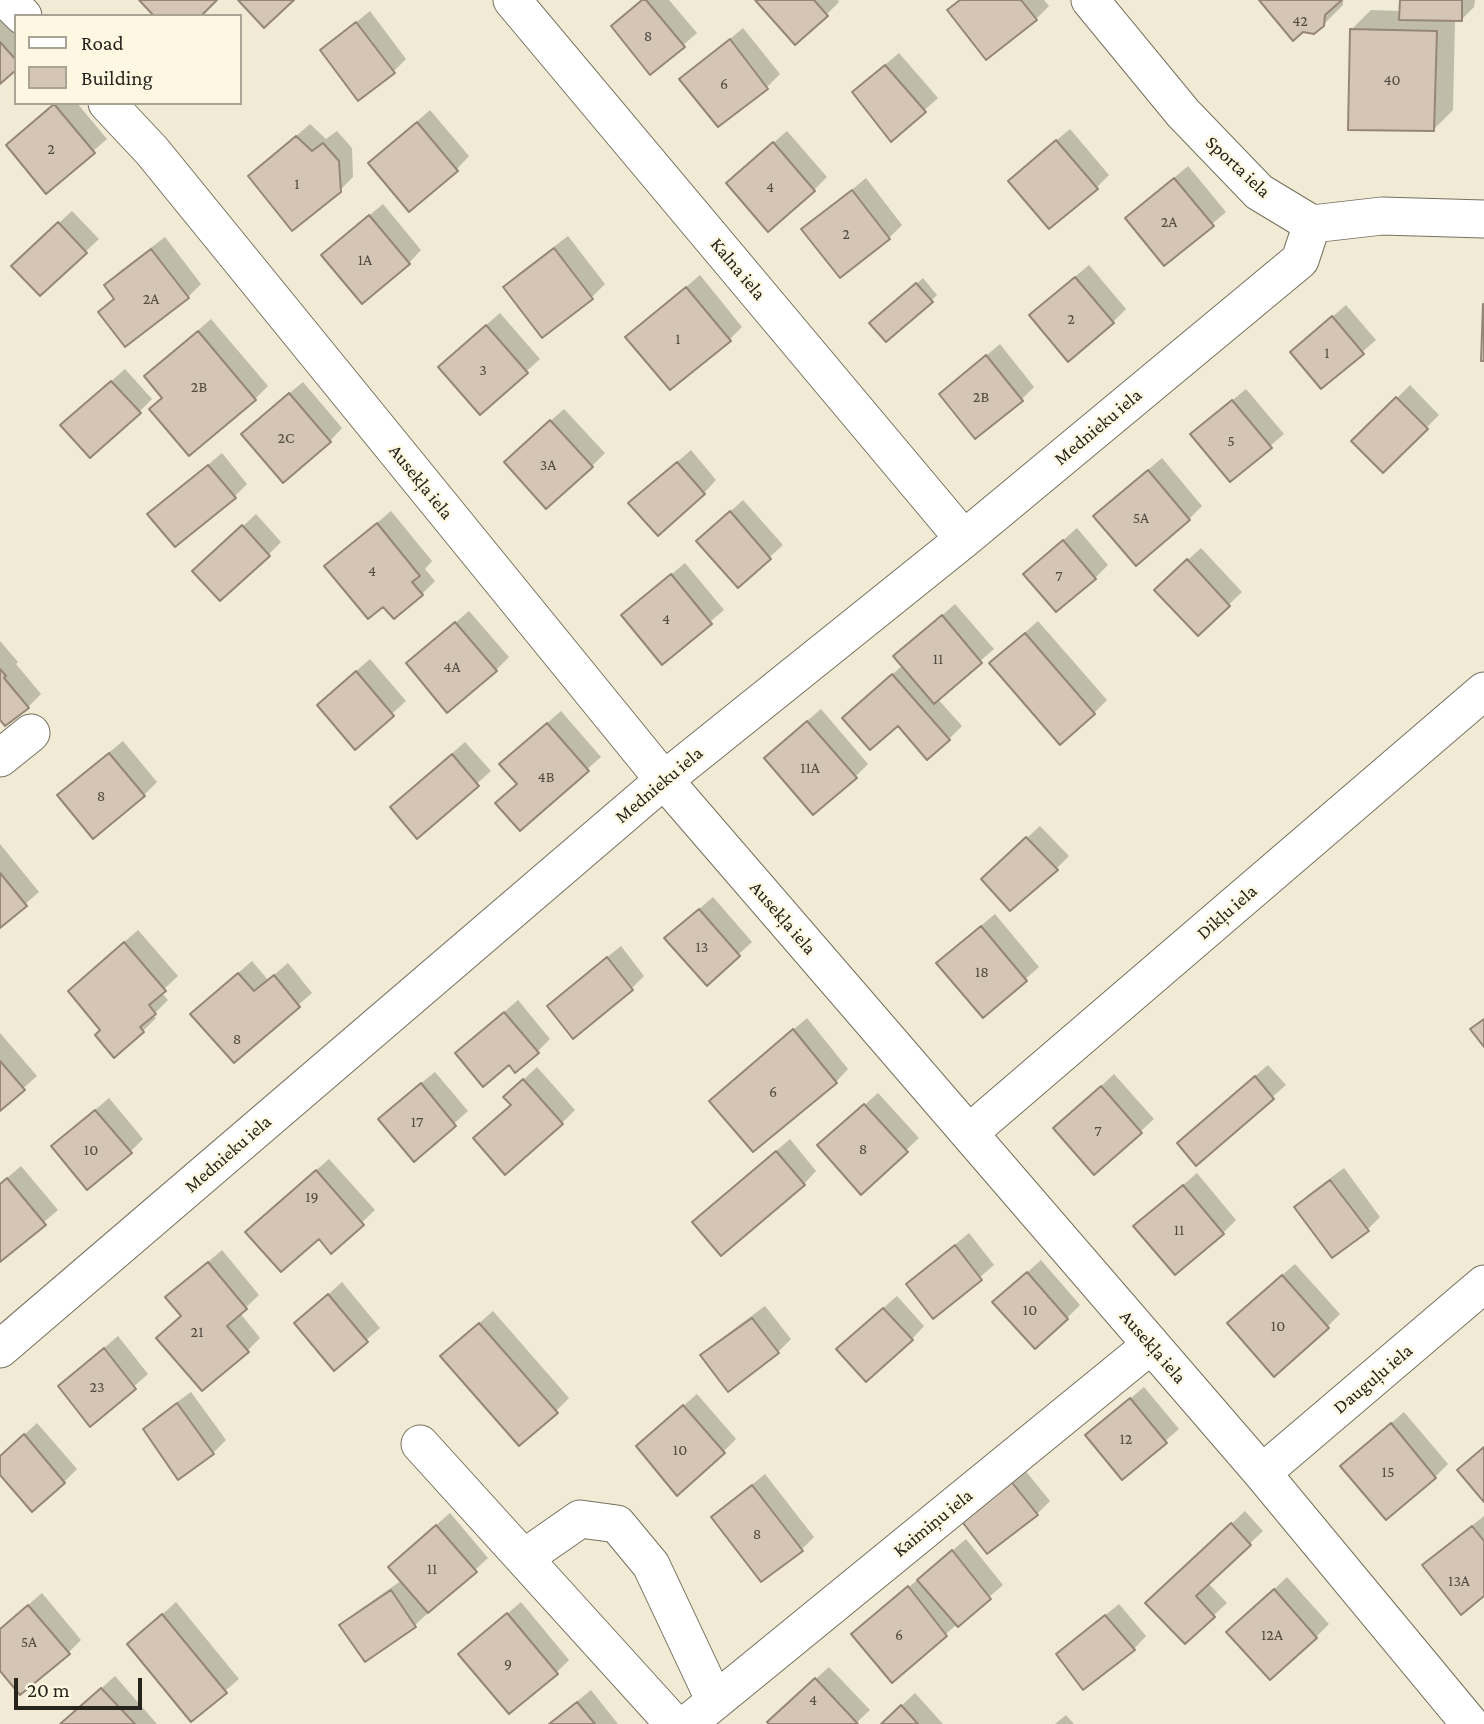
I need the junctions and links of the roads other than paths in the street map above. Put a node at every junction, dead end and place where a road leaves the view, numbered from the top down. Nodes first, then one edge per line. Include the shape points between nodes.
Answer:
1 (7, 0) edge
2 (513, 0) edge
3 (1090, 0) edge
4 (21, 14) edge
5 (109, 105) edge
6 (1484, 219) edge
7 (1312, 224) junction
8 (964, 539) junction
9 (1484, 691) edge
10 (31, 733) dead end
11 (0, 758) edge
12 (664, 780) junction
13 (969, 1133) junction
14 (1484, 1284) edge
15 (1151, 1345) junction
16 (0, 1349) edge
17 (420, 1444) dead end
18 (1262, 1473) junction
19 (524, 1558) junction
20 (715, 1701) junction
21 (674, 1724) edge
22 (687, 1724) edge
23 (1470, 1724) edge

1 - 4 street
2 - 8 street, Kalna iela
3 - 7 street, Sporta iela via 1183,113 1259,192
5 - 12 street, Ausekļa iela via 152,151
6 - 7 street via 1382,216
7 - 8 street, Mednieku iela via 1300,260
8 - 12 street, Mednieku iela
9 - 13 street, Dikļu iela
10 - 11 street
12 - 13 street, Ausekļa iela
12 - 16 street, Mednieku iela
13 - 15 street, Ausekļa iela
14 - 18 street, Dauguļu iela
15 - 18 street, Ausekļa iela
15 - 20 street, Kaimiņu iela
17 - 19 street
18 - 23 street, Ausekļa iela
19 - 20 street via 580,1519 617,1524 651,1565
19 - 21 street
20 - 22 street, Kaimiņu iela

